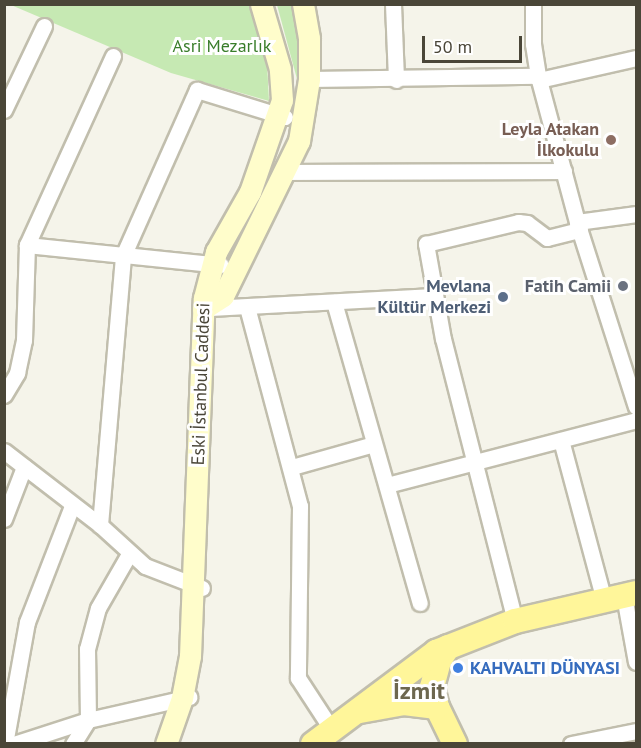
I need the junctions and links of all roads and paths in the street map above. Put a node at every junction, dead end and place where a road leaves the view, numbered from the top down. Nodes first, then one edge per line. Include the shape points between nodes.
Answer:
1 (261, 4) edge
2 (268, 4) edge
3 (303, 4) edge
4 (393, 4) edge
5 (533, 4) edge
6 (44, 26) dead end
7 (113, 56) dead end
8 (636, 58) edge
9 (538, 78) junction
10 (309, 79) junction
11 (396, 80) junction
12 (4, 110) edge
13 (283, 117) junction
14 (564, 171) junction
15 (285, 172) junction
16 (636, 214) edge
17 (579, 226) junction
18 (27, 245) junction
19 (123, 256) junction
20 (217, 265) junction
21 (434, 296) junction
22 (334, 302) junction
23 (248, 307) junction
24 (207, 309) junction
25 (4, 395) edge
26 (636, 407) edge
27 (636, 420) edge
28 (561, 440) junction
29 (374, 444) junction
30 (4, 451) edge
31 (475, 462) junction
32 (24, 467) junction
33 (291, 468) junction
34 (387, 486) junction
35 (72, 506) junction
36 (4, 519) edge
37 (100, 525) junction
38 (129, 554) junction
39 (198, 587) junction
40 (621, 596) edge
41 (420, 603) dead end
42 (515, 621) junction
43 (448, 647) junction
44 (636, 662) edge
45 (187, 697) junction
46 (437, 707) junction
47 (356, 713) junction
48 (88, 720) junction
49 (636, 731) edge
50 (322, 737) edge
51 (5, 744) edge
52 (14, 744) edge
53 (73, 744) edge
54 (166, 744) edge
55 (175, 744) edge
56 (455, 744) edge
57 (571, 744) edge

1 - 13 main road, Eski İstanbul Caddesi via 280,69
2 - 13 main road, Eski İstanbul Caddesi via 288,82
3 - 10 main road via 309,38
4 - 11 street
5 - 9 street via 532,44
6 - 12 street
7 - 18 street
8 - 9 street
9 - 11 street
9 - 14 street
10 - 11 street
10 - 15 main road via 304,123
13 - 19 street via 197,90
13 - 20 main road, Eski İstanbul Caddesi
14 - 15 street
14 - 17 street
15 - 24 main road via 227,288
16 - 17 street
17 - 21 street via 547,238 527,223 518,222 426,244
17 - 26 street
18 - 19 street
18 - 25 street via 24,340 17,373
19 - 20 street
19 - 37 street
20 - 24 main road, Eski İstanbul Caddesi
21 - 22 street
21 - 31 street
22 - 23 street
22 - 29 street
23 - 24 street
23 - 33 street
24 - 39 main road, Eski İstanbul Caddesi
27 - 28 street
28 - 31 street
28 - 40 street
29 - 33 street
29 - 34 street
30 - 32 street
31 - 34 street
31 - 42 street
32 - 35 street
32 - 36 street
33 - 50 street via 301,520 298,678
34 - 41 street
35 - 37 street
35 - 51 street via 27,622
37 - 38 street
38 - 39 street via 158,572
38 - 48 street via 104,594 87,650
39 - 45 main road, Eski İstanbul Caddesi
40 - 42 main road
40 - 44 street
42 - 43 main road
43 - 46 main road via 433,679
43 - 47 main road via 425,658
45 - 48 street
45 - 54 main road, Eski İstanbul Caddesi
45 - 55 main road, Eski İstanbul Caddesi
46 - 47 main road via 404,704
46 - 56 main road
47 - 50 main road
48 - 52 street
48 - 53 street
49 - 57 street

